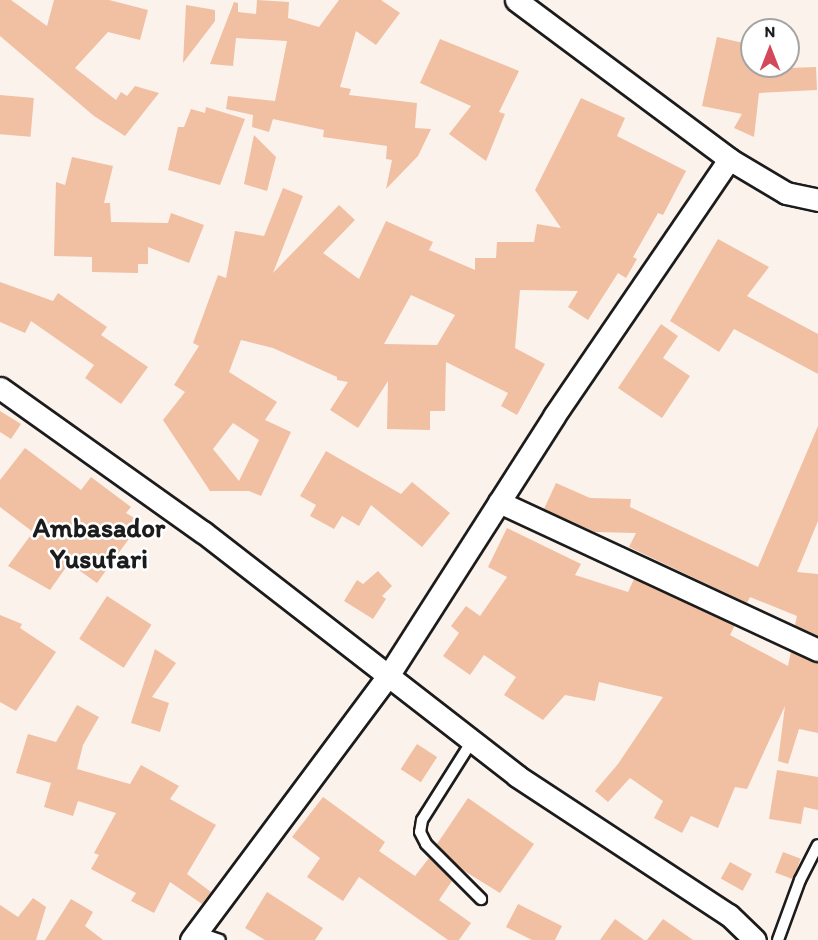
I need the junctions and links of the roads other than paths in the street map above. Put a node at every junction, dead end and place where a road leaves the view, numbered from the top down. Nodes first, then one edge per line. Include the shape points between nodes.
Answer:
1 (516, 0) edge
2 (729, 159) junction
3 (818, 200) edge
4 (0, 388) edge
5 (499, 502) junction
6 (818, 650) edge
7 (388, 676) junction
8 (472, 741) junction
9 (818, 845) edge
10 (481, 899) dead end
11 (194, 936) edge
12 (220, 940) edge
13 (755, 940) edge
14 (778, 940) edge

1 - 2 street
2 - 3 street via 786,194
2 - 5 street
4 - 7 street via 203,532
5 - 6 street
5 - 7 street
7 - 8 street
7 - 11 street
8 - 10 lane via 422,820 420,832 426,844
8 - 13 street via 517,776 729,915
9 - 14 lane via 800,880
11 - 12 lane

